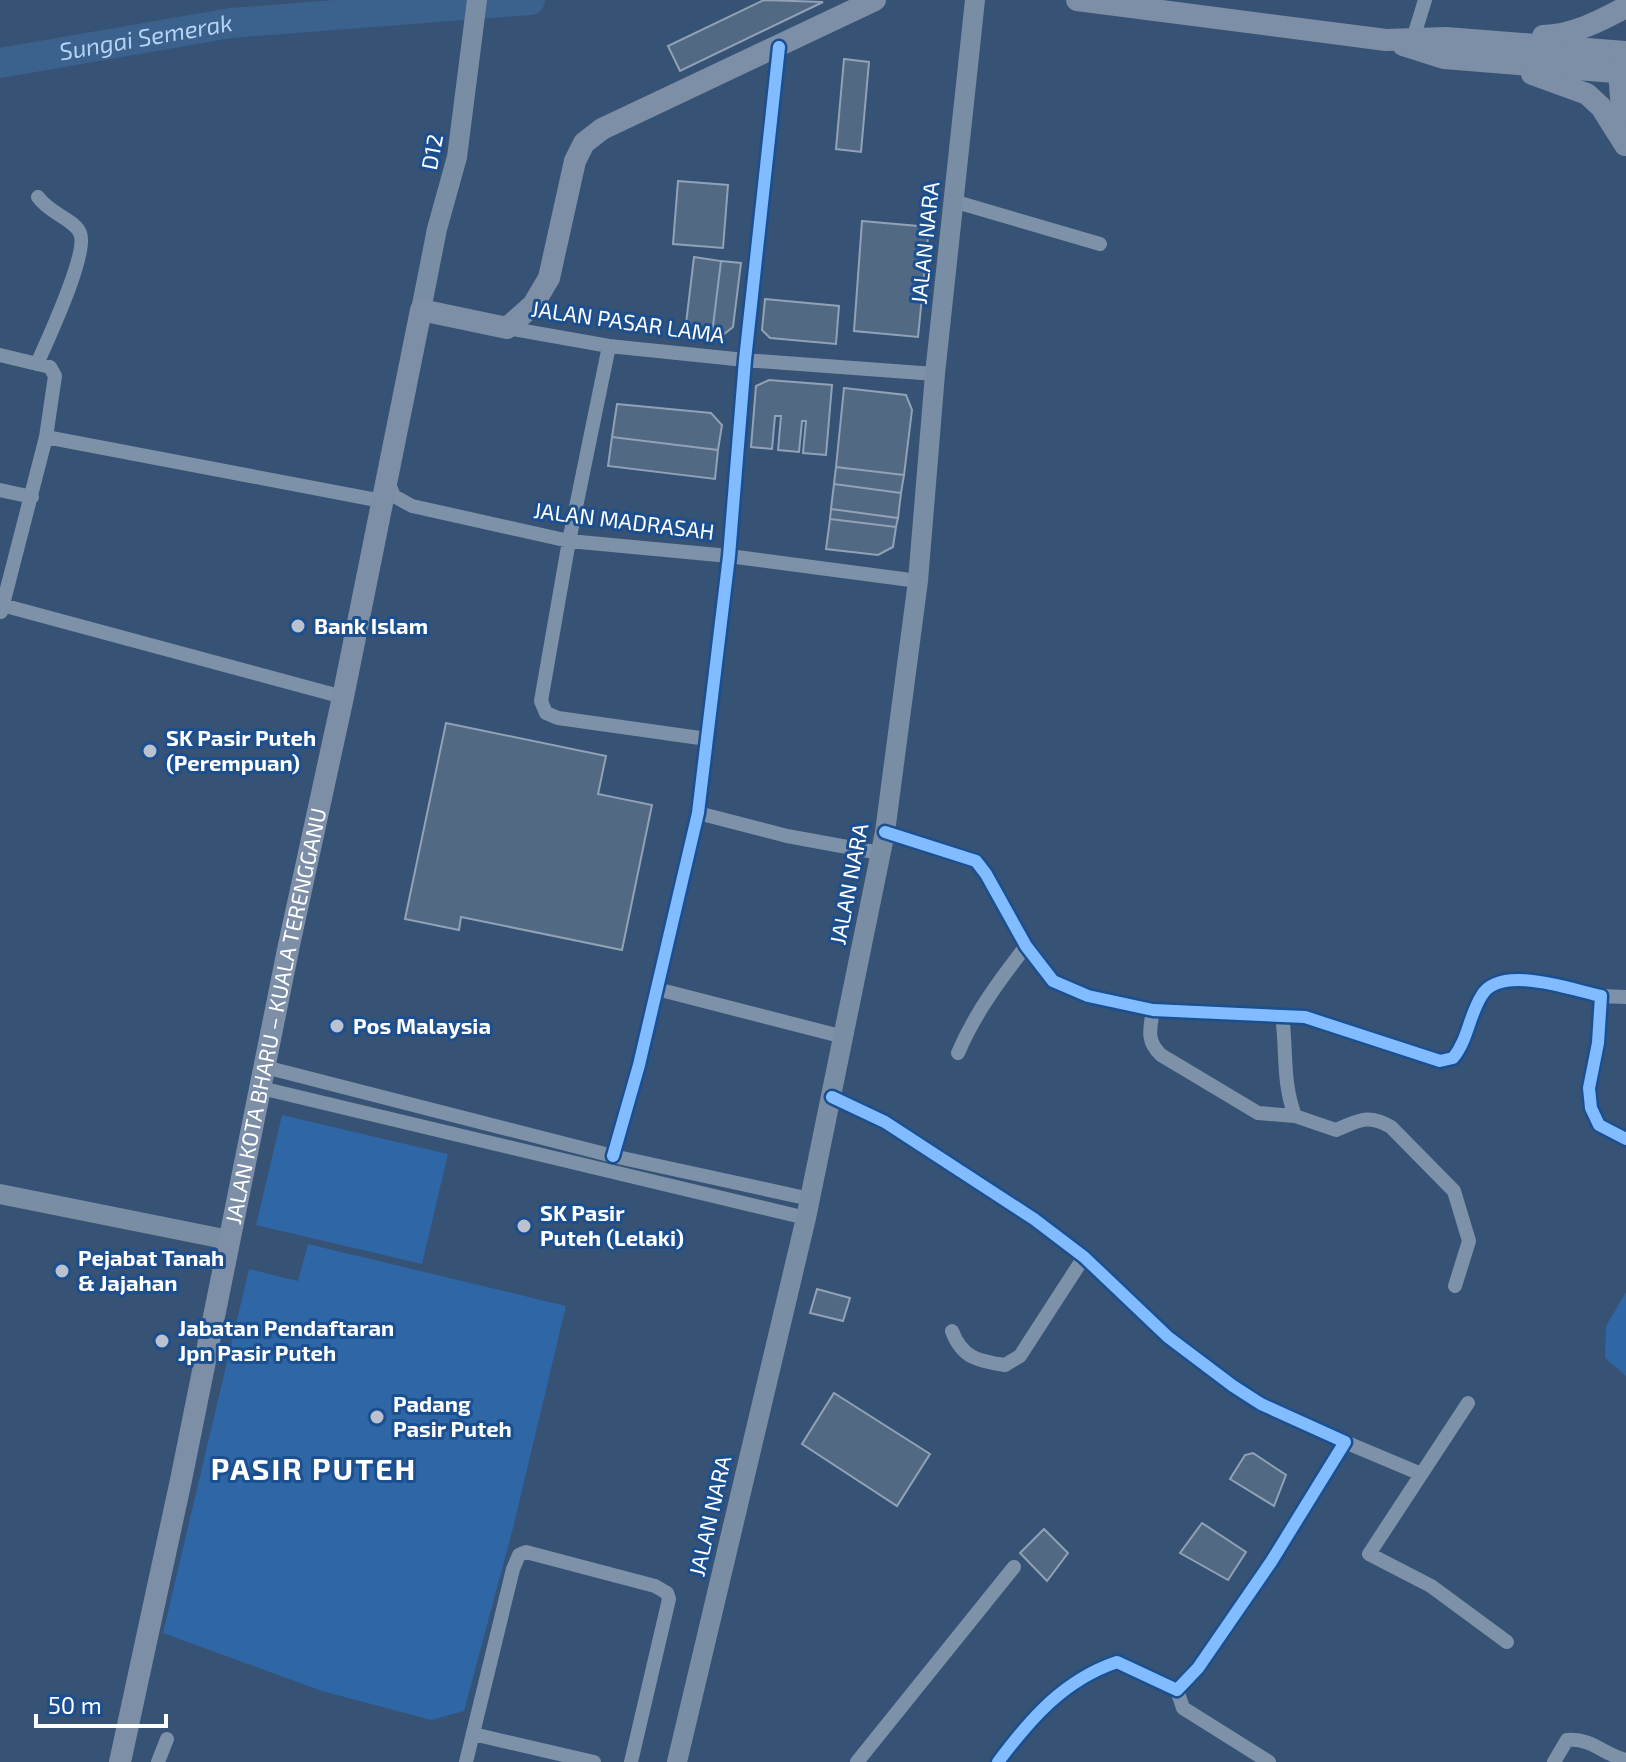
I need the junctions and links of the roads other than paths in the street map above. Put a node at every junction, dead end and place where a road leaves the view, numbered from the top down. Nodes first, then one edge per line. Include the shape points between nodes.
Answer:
1 (477, 0) edge
2 (875, 0) edge
3 (975, 0) edge
4 (1077, 0) edge
5 (1425, 0) edge
6 (1626, 7) edge
7 (1413, 39) junction
8 (1386, 40) junction
9 (779, 47) junction
10 (1445, 48) junction
11 (1624, 58) edge
12 (1626, 147) edge
13 (38, 197) dead end
14 (953, 201) junction
15 (1100, 244) dead end
16 (421, 310) junction
17 (507, 328) junction
18 (609, 346) junction
19 (0, 355) edge
20 (745, 360) junction
21 (37, 364) junction
22 (935, 374) junction
23 (46, 437) junction
24 (0, 490) edge
25 (384, 490) junction
26 (32, 497) junction
27 (569, 541) junction
28 (729, 556) junction
29 (918, 581) junction
30 (1, 610) edge
31 (343, 697) junction
32 (707, 739) junction
33 (698, 813) junction
34 (885, 832) junction
35 (880, 853) junction
36 (1026, 946) junction
37 (657, 989) junction
38 (1601, 996) junction
39 (1626, 997) edge
40 (1153, 1010) junction
41 (1282, 1015) junction
42 (844, 1037) junction
43 (958, 1053) dead end
44 (263, 1078) junction
45 (832, 1097) junction
46 (1295, 1116) junction
47 (1626, 1139) edge
48 (613, 1156) junction
49 (0, 1194) edge
50 (808, 1208) junction
51 (229, 1240) junction
52 (1084, 1257) junction
53 (1455, 1286) dead end
54 (952, 1331) dead end
55 (1468, 1403) dead end
56 (1345, 1442) junction
57 (1421, 1474) junction
58 (1014, 1567) dead end
59 (1507, 1642) dead end
60 (1177, 1690) junction
61 (473, 1734) junction
62 (167, 1739) dead end
63 (126, 1760) edge
64 (1626, 1760) edge
65 (158, 1762) edge
66 (466, 1762) edge
67 (594, 1762) edge
68 (631, 1762) edge
69 (677, 1762) edge
70 (857, 1762) edge
71 (998, 1762) edge
72 (1269, 1762) edge
73 (1554, 1762) edge

1 - 16 main road, D12 via 457,157
2 - 9 main road
3 - 14 main road, JALAN NARA
4 - 8 main road
5 - 7 street
6 - 10 main road via 1561,35
7 - 8 main road
7 - 10 main road
8 - 10 main road
9 - 17 main road via 602,129 584,143 575,161 549,278 533,305
9 - 20 street
10 - 11 main road
10 - 12 main road via 1587,94
11 - 12 main road
13 - 21 street via 75,225 82,248
14 - 15 street
14 - 22 main road, JALAN NARA
16 - 17 main road
16 - 25 main road, JALAN KOTA BHARU – KUALA TERENGGANU
17 - 18 street, JALAN PASAR LAMA
18 - 20 street, JALAN PASAR LAMA
18 - 27 street
19 - 21 street
20 - 22 street, JALAN PASAR LAMA
20 - 28 street
21 - 23 street via 50,367 55,376
22 - 29 main road, JALAN NARA
23 - 25 street
23 - 26 street
24 - 26 street
25 - 27 street, JALAN MADRASAH via 412,506
25 - 31 main road, JALAN KOTA BHARU – KUALA TERENGGANU
26 - 30 street
27 - 28 street, JALAN MADRASAH
27 - 32 street via 541,701 546,713
28 - 29 street, JALAN MADRASAH
28 - 32 street
29 - 34 main road, JALAN NARA
30 - 31 street
31 - 44 main road, JALAN KOTA BHARU – KUALA TERENGGANU
32 - 33 street
33 - 35 street
33 - 37 street
34 - 35 main road, JALAN NARA
34 - 36 street via 976,861
35 - 42 main road, JALAN NARA
36 - 40 street via 1053,981 1088,996
36 - 43 street via 972,1020
37 - 42 street
37 - 48 street
38 - 39 street
38 - 41 street via 1513,978 1495,983 1482,994 1460,1050 1440,1061 1324,1021
38 - 47 street via 1591,1108 1599,1125
40 - 41 street
40 - 46 street via 1149,1036 1161,1055 1258,1113
41 - 46 street via 1285,1078
42 - 45 main road, JALAN NARA
44 - 48 street
44 - 50 street
44 - 51 main road, JALAN KOTA BHARU – KUALA TERENGGANU
45 - 50 main road, JALAN NARA
45 - 52 street via 885,1122
46 - 53 street via 1336,1130 1363,1118 1383,1122 1454,1191 1469,1241
48 - 50 street
49 - 51 main road
50 - 69 main road, JALAN NARA
51 - 63 main road, JALAN KOTA BHARU – KUALA TERENGGANU
52 - 54 street via 1020,1356 1005,1365 982,1362 959,1349
52 - 56 street via 1168,1337 1233,1386
55 - 57 street
56 - 57 street
56 - 60 street via 1271,1562
57 - 59 street via 1369,1554 1431,1586
58 - 70 street
60 - 71 street via 1117,1662 1097,1669 1065,1688
60 - 72 street via 1183,1708
61 - 66 street
61 - 67 street
61 - 68 street via 513,1569 526,1552 667,1593
62 - 65 street
64 - 73 street via 1582,1739 1567,1740

